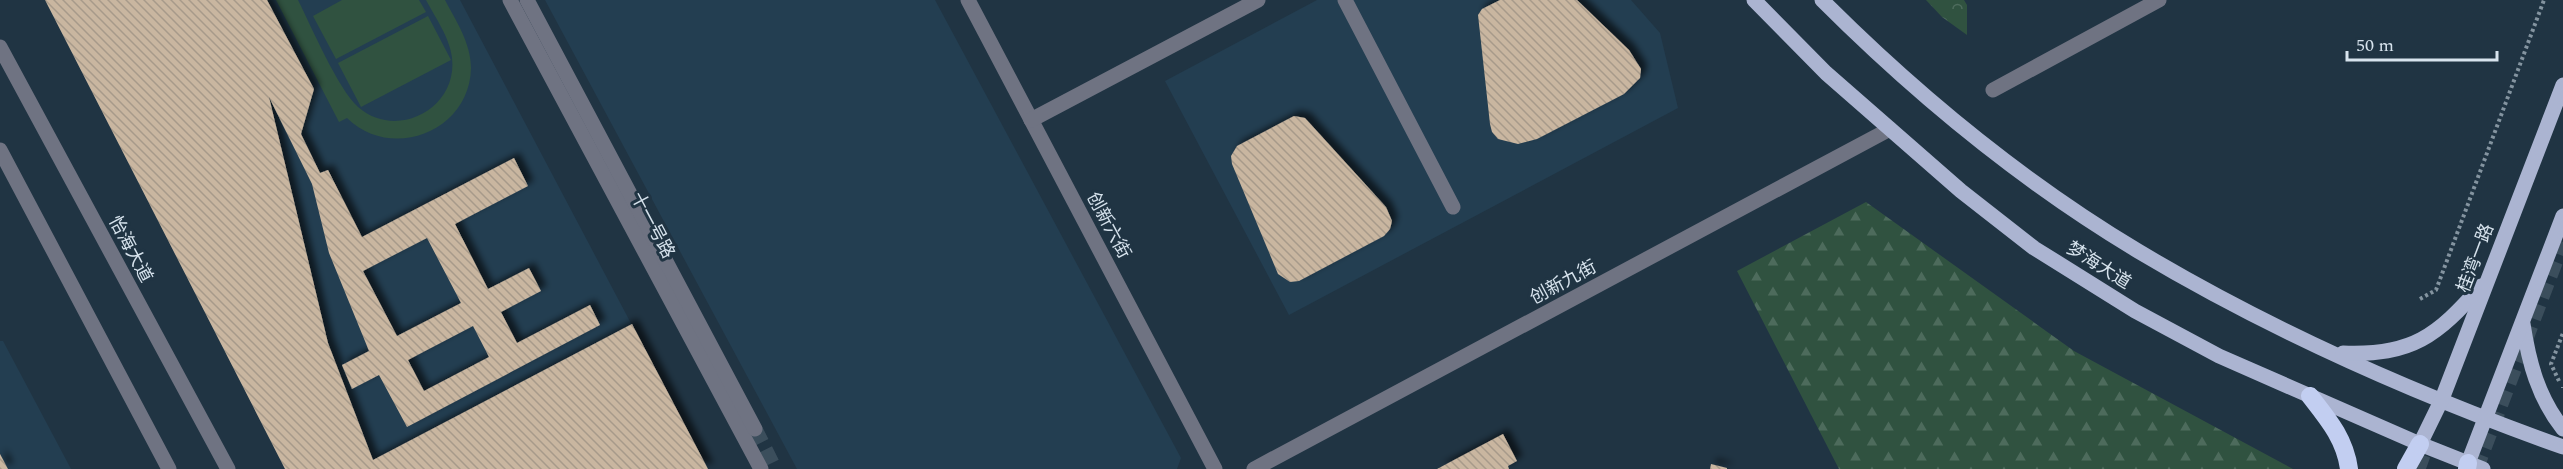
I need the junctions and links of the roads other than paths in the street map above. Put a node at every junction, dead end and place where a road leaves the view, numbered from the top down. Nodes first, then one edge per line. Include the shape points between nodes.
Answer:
1 (510, 0) edge
2 (527, 0) edge
3 (968, 0) edge
4 (1258, 0) edge
5 (1345, 0) edge
6 (1754, 0) edge
7 (1822, 0) edge
8 (2159, 0) edge
9 (0, 47) edge
10 (2563, 85) edge
11 (1993, 90) dead end
12 (1031, 120) junction
13 (1890, 129) junction
14 (0, 150) edge
15 (1453, 207) dead end
16 (2563, 216) edge
17 (2489, 277) junction
18 (2523, 321) junction
19 (2334, 353) junction
20 (2310, 396) junction
21 (2442, 399) junction
22 (2486, 417) junction
23 (755, 429) tunnel mouth
24 (2563, 429) edge
25 (2420, 444) junction
26 (2563, 447) edge
27 (2473, 467) edge
28 (170, 469) edge
29 (228, 469) edge
30 (761, 469) edge
31 (1215, 469) edge
32 (1254, 469) edge
33 (2349, 469) edge
34 (2406, 469) edge

1 - 30 street, 十一号路
2 - 23 street
3 - 12 street, 创新六街
4 - 12 street
5 - 15 street
6 - 13 main road, 梦海大道 via 1826,73
7 - 19 main road, 梦海大道 via 1935,105 2031,179 2138,251
8 - 11 street
9 - 29 street, 怡海大道
10 - 17 main road, 桂湾一路
12 - 31 street, 创新六街
13 - 20 main road, 梦海大道 via 2034,248 2135,311 2219,356
13 - 32 street, 创新九街
14 - 28 street
16 - 18 main road
17 - 19 main road via 2454,317 2421,341 2385,352
17 - 21 main road, 桂湾一路
18 - 22 main road
18 - 24 main road via 2536,383
19 - 21 main road, 梦海大道
20 - 25 main road, 梦海大道
20 - 33 highway via 2338,435
21 - 22 main road, 梦海大道
21 - 25 main road, 桂湾一路
22 - 26 main road, 梦海大道
22 - 27 main road
25 - 27 main road, 梦海大道
25 - 34 highway

